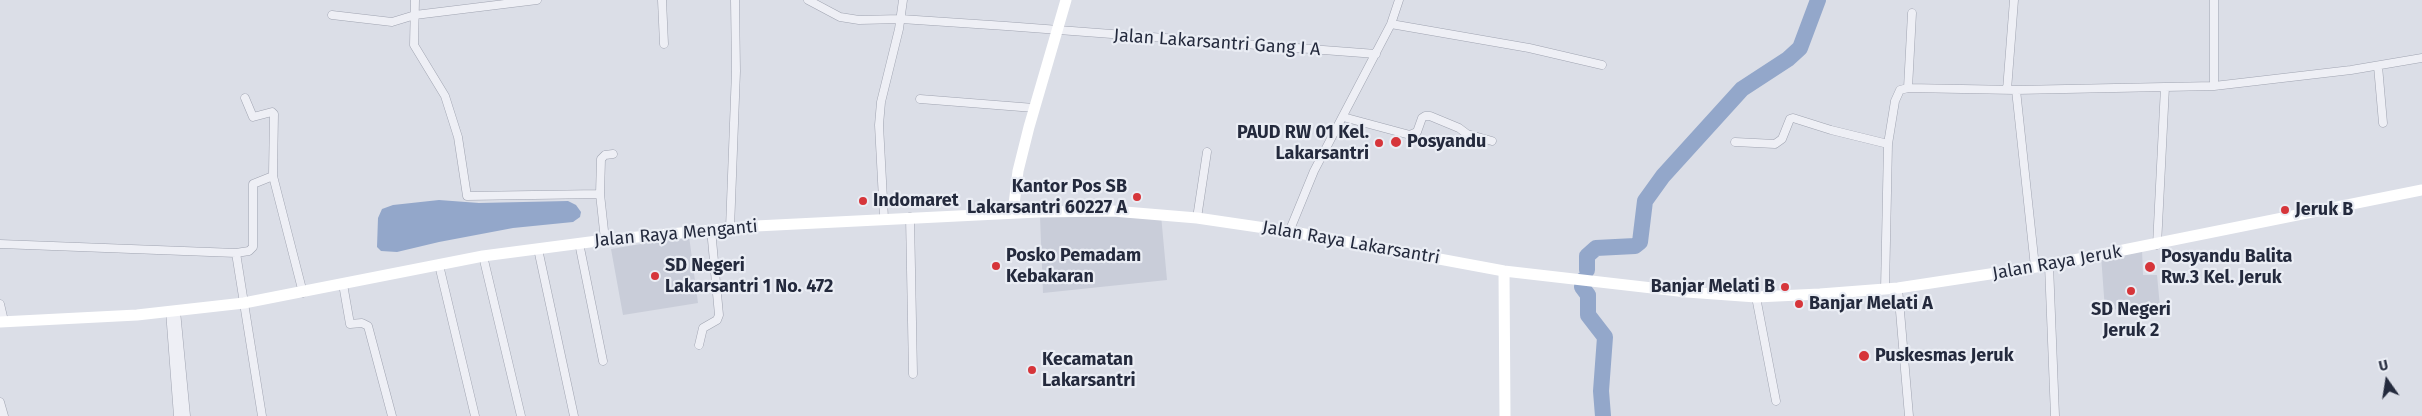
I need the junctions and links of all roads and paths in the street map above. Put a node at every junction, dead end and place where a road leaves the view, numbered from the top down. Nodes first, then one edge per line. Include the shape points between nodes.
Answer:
1 (415, 0) edge
2 (537, 0) edge
3 (662, 0) edge
4 (735, 0) edge
5 (808, 0) edge
6 (903, 0) edge
7 (1066, 0) edge
8 (1399, 0) edge
9 (2014, 0) edge
10 (2214, 0) edge
11 (1912, 13) dead end
12 (415, 15) junction
13 (332, 16) dead end
14 (901, 19) junction
15 (1391, 24) junction
16 (1057, 31) junction
17 (664, 44) dead end
18 (1376, 54) junction
19 (2422, 58) edge
20 (1602, 65) dead end
21 (2378, 66) junction
22 (2214, 86) junction
23 (2165, 87) junction
24 (1908, 88) junction
25 (2007, 90) junction
26 (2016, 90) junction
27 (245, 98) dead end
28 (920, 99) dead end
29 (1034, 108) junction
30 (1343, 117) junction
31 (2383, 123) dead end
32 (1492, 141) dead end
33 (1735, 142) dead end
34 (1888, 144) junction
35 (1207, 152) dead end
36 (614, 154) dead end
37 (272, 176) junction
38 (2422, 190) edge
39 (600, 194) junction
40 (1013, 213) junction
41 (910, 217) junction
42 (884, 218) junction
43 (1197, 218) junction
44 (730, 228) junction
45 (711, 229) junction
46 (1289, 232) junction
47 (605, 240) junction
48 (579, 243) junction
49 (0, 244) edge
50 (2157, 245) junction
51 (538, 249) junction
52 (236, 253) junction
53 (483, 256) junction
54 (439, 265) junction
55 (2049, 265) junction
56 (2035, 267) junction
57 (1504, 271) junction
58 (343, 284) junction
59 (1898, 288) junction
60 (1885, 289) junction
61 (1687, 292) joint
62 (303, 293) junction
63 (1756, 296) junction
64 (244, 303) junction
65 (0, 304) edge
66 (173, 311) junction
67 (2, 321) edge
68 (699, 345) dead end
69 (603, 361) dead end
70 (914, 374) dead end
71 (1776, 401) dead end
72 (0, 402) edge
73 (4, 416) edge
74 (178, 416) edge
75 (186, 416) edge
76 (262, 416) edge
77 (392, 416) edge
78 (475, 416) edge
79 (521, 416) edge
80 (574, 416) edge
81 (1505, 416) edge
82 (1910, 416) edge
83 (2055, 416) edge

1 - 12 street
2 - 12 street
3 - 17 street
4 - 44 street via 736,71
5 - 14 street, Jalan Lakarsantri Gang I A via 840,17
6 - 14 street
7 - 16 main road
8 - 15 street
9 - 25 street
10 - 22 street
11 - 24 street
12 - 13 street via 392,22
12 - 39 street via 414,45 445,96 458,136 467,196
14 - 16 street, Jalan Lakarsantri Gang I A
14 - 42 street via 881,102 879,125
15 - 18 street
15 - 20 street via 1529,48
16 - 18 street, Jalan Lakarsantri Gang I A
16 - 29 main road
18 - 30 street
19 - 21 street
21 - 22 street
21 - 31 street
22 - 23 street
23 - 26 street
23 - 50 street
24 - 25 street
24 - 34 street via 1900,90 1895,100
25 - 26 street
26 - 56 street
27 - 37 street via 252,117 274,114
28 - 29 street
29 - 40 main road via 1018,171
30 - 32 street via 1410,135 1417,132 1422,118 1430,116 1467,134
30 - 46 street via 1314,171
33 - 34 street via 1775,144 1782,139 1790,119 1796,118
34 - 60 street
35 - 43 street
36 - 39 street via 602,158
37 - 52 street via 253,184 253,247
37 - 62 street
38 - 50 main road, Jalan Raya Jeruk
39 - 47 street
40 - 41 main road, Jalan Raya Menganti
40 - 43 main road, Jalan Raya Lakarsantri via 1113,211
41 - 42 main road, Jalan Raya Menganti
41 - 70 street
42 - 44 main road, Jalan Raya Menganti
43 - 46 main road, Jalan Raya Lakarsantri
44 - 45 main road, Jalan Raya Menganti
45 - 47 main road, Jalan Raya Menganti
45 - 68 street via 719,316 718,320 703,328
46 - 57 main road, Jalan Raya Lakarsantri
47 - 48 main road, Jalan Raya Menganti
48 - 51 main road, Jalan Raya Menganti
48 - 69 street
49 - 52 street
50 - 55 main road, Jalan Raya Jeruk
51 - 53 main road, Jalan Raya Menganti
51 - 80 street
52 - 64 street
53 - 54 main road, Jalan Raya Menganti
53 - 79 street
54 - 58 main road, Jalan Raya Menganti
54 - 78 street
55 - 56 main road, Jalan Raya Jeruk
55 - 83 street
56 - 59 main road, Jalan Raya Jeruk
57 - 61 main road, Jalan Raya Lakarsantri
57 - 81 main road
58 - 62 main road, Jalan Raya Menganti
58 - 77 street via 350,324 366,323 368,326
59 - 60 main road, Jalan Raya Jeruk
59 - 82 street
60 - 63 main road, Jalan Raya Jeruk
61 - 63 main road, Jalan Raya Jeruk
62 - 64 main road, Jalan Raya Menganti
63 - 71 street
64 - 66 main road, Jalan Raya Menganti
64 - 76 street
65 - 67 street
66 - 67 main road, Jalan Raya Menganti
66 - 74 street
66 - 75 street
72 - 73 street

